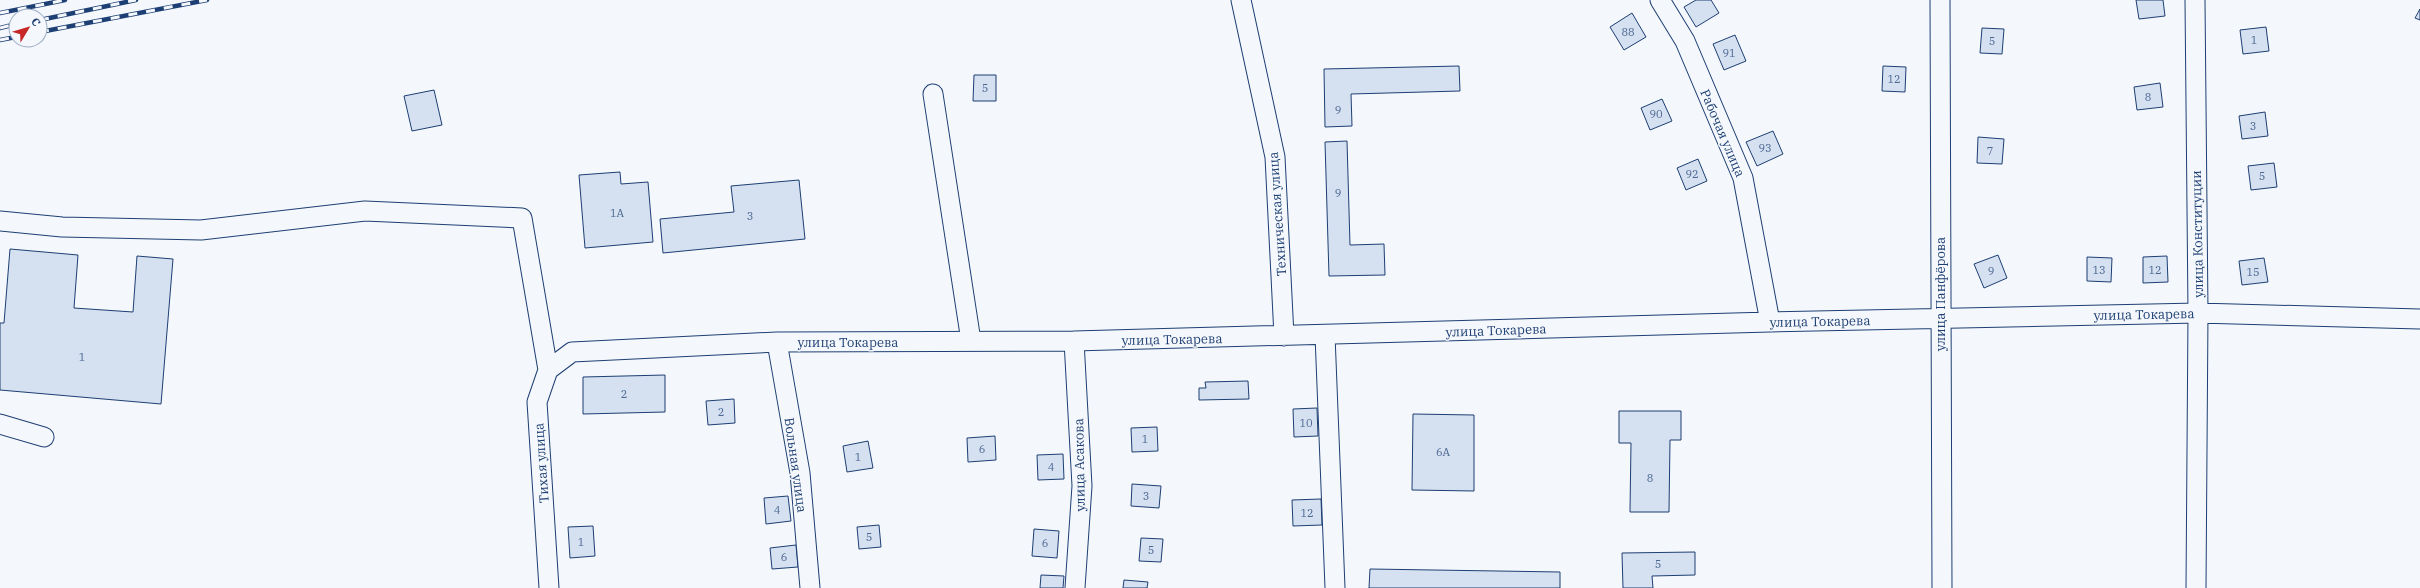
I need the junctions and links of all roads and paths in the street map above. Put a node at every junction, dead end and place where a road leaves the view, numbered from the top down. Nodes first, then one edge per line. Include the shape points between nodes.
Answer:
1 (1241, 0) edge
2 (1660, 0) edge
3 (1940, 0) edge
4 (2195, 0) edge
5 (933, 94) dead end
6 (0, 221) edge
7 (2198, 313) junction
8 (1940, 318) junction
9 (2418, 318) edge
10 (1770, 322) junction
11 (1325, 335) junction
12 (1284, 336) junction
13 (1074, 341) junction
14 (777, 342) junction
15 (971, 342) junction
16 (548, 370) junction
17 (0, 424) edge
18 (44, 437) dead end
19 (549, 588) edge
20 (810, 588) edge
21 (1075, 588) edge
22 (1335, 588) edge
23 (1942, 588) edge
24 (2196, 588) edge

1 - 12 street, Техническая улица via 1275,157
2 - 10 street, Рабочая улица via 1685,41 1743,178
3 - 8 street, улица Панфёрова
4 - 7 street, улица Конституции
5 - 15 street
6 - 16 street via 62,227 201,230 365,211 522,218
7 - 8 street, улица Токарева
7 - 9 street, улица Токарева
7 - 24 street, улица Конституции
8 - 10 street, улица Токарева
8 - 23 street, улица Панфёрова
10 - 11 street, улица Токарева
11 - 12 street, улица Токарева
11 - 22 street
12 - 13 street, улица Токарева
13 - 15 street, улица Токарева
13 - 21 street, улица Асакова via 1082,486
14 - 15 street, улица Токарева
14 - 16 street, улица Токарева via 572,352
14 - 20 street, Вольная улица via 800,473
16 - 19 street, Тихая улица via 537,402
17 - 18 street

